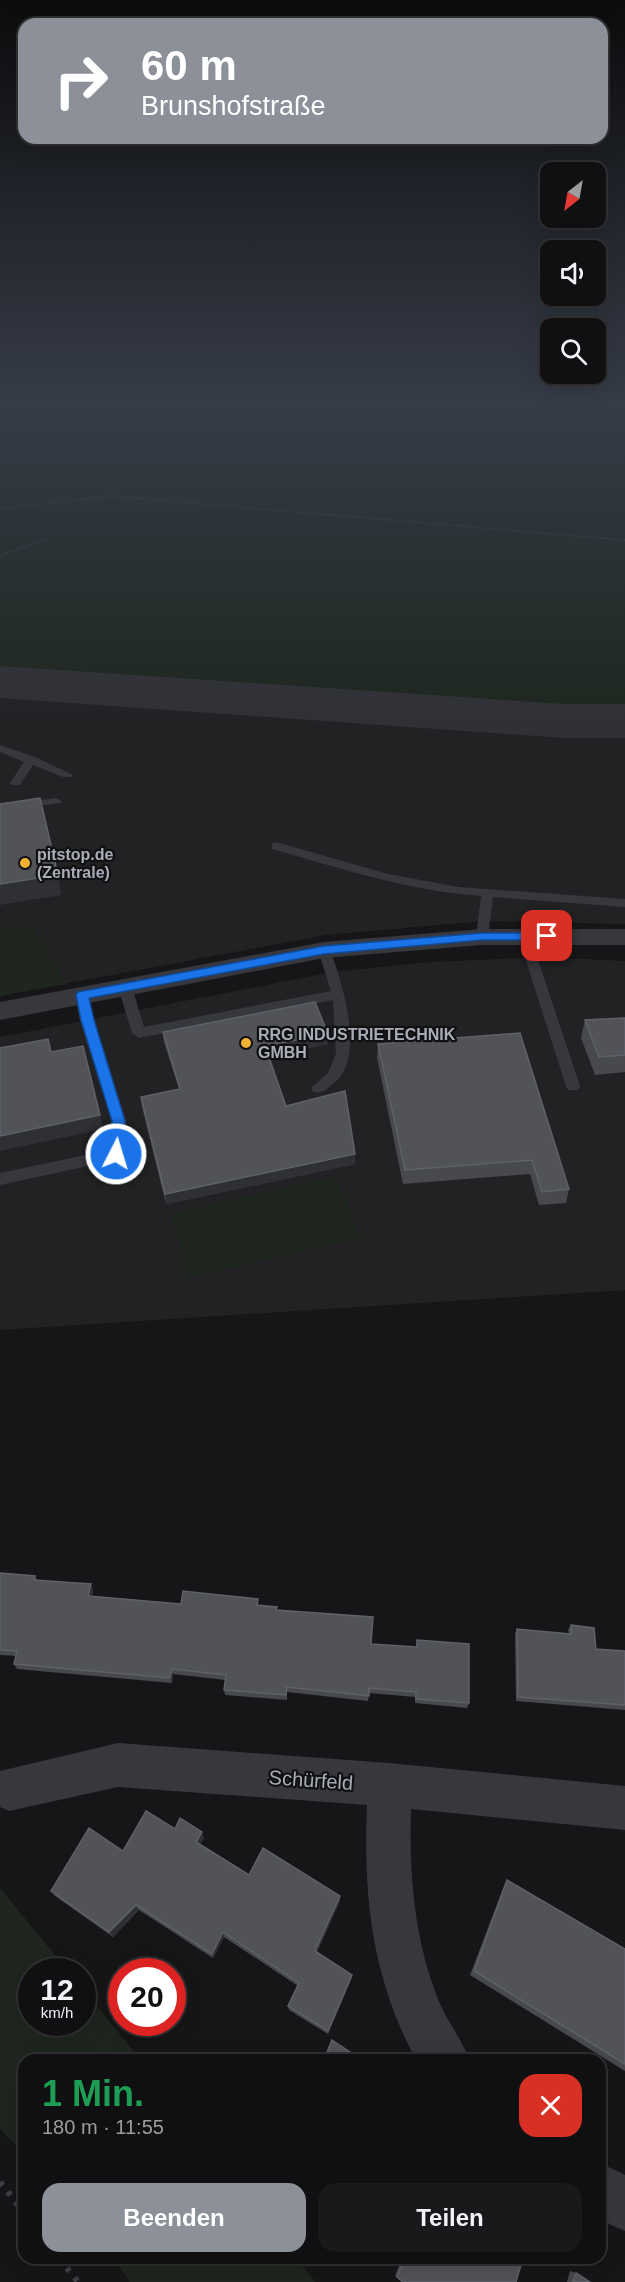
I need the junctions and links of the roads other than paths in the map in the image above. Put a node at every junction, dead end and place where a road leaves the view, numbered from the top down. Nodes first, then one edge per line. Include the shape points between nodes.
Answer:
1 (0, 748) edge
2 (31, 759) junction
3 (67, 775) dead end
4 (15, 783) dead end
5 (56, 801) dead end
6 (0, 808) edge
7 (276, 846) dead end
8 (487, 894) junction
9 (625, 903) edge
10 (482, 936) junction
11 (524, 936) junction
12 (625, 937) edge
13 (324, 950) junction
14 (125, 987) junction
15 (339, 994) junction
16 (82, 995) junction
17 (0, 1011) edge
18 (573, 1086) dead end
19 (318, 1088) dead end
20 (0, 1179) edge
21 (389, 1785) junction
22 (5, 1786) edge
23 (625, 1808) edge
24 (442, 2054) edge
25 (606, 2193) edge
26 (625, 2205) edge

1 - 2 lane
2 - 3 lane
2 - 4 lane
5 - 6 lane
7 - 8 lane via 387,878
8 - 9 lane
8 - 10 lane
10 - 11 street
10 - 13 street
11 - 12 street
11 - 18 lane
13 - 14 street
13 - 15 lane
14 - 15 lane via 139,1033
14 - 16 street
15 - 19 lane via 343,1054 334,1076
16 - 17 street
16 - 20 lane via 119,1121 116,1154
21 - 22 street, Schürfeld via 118,1765
21 - 23 street, Schürfeld
21 - 24 street via 388,1877 405,1974 431,2040
25 - 26 street

